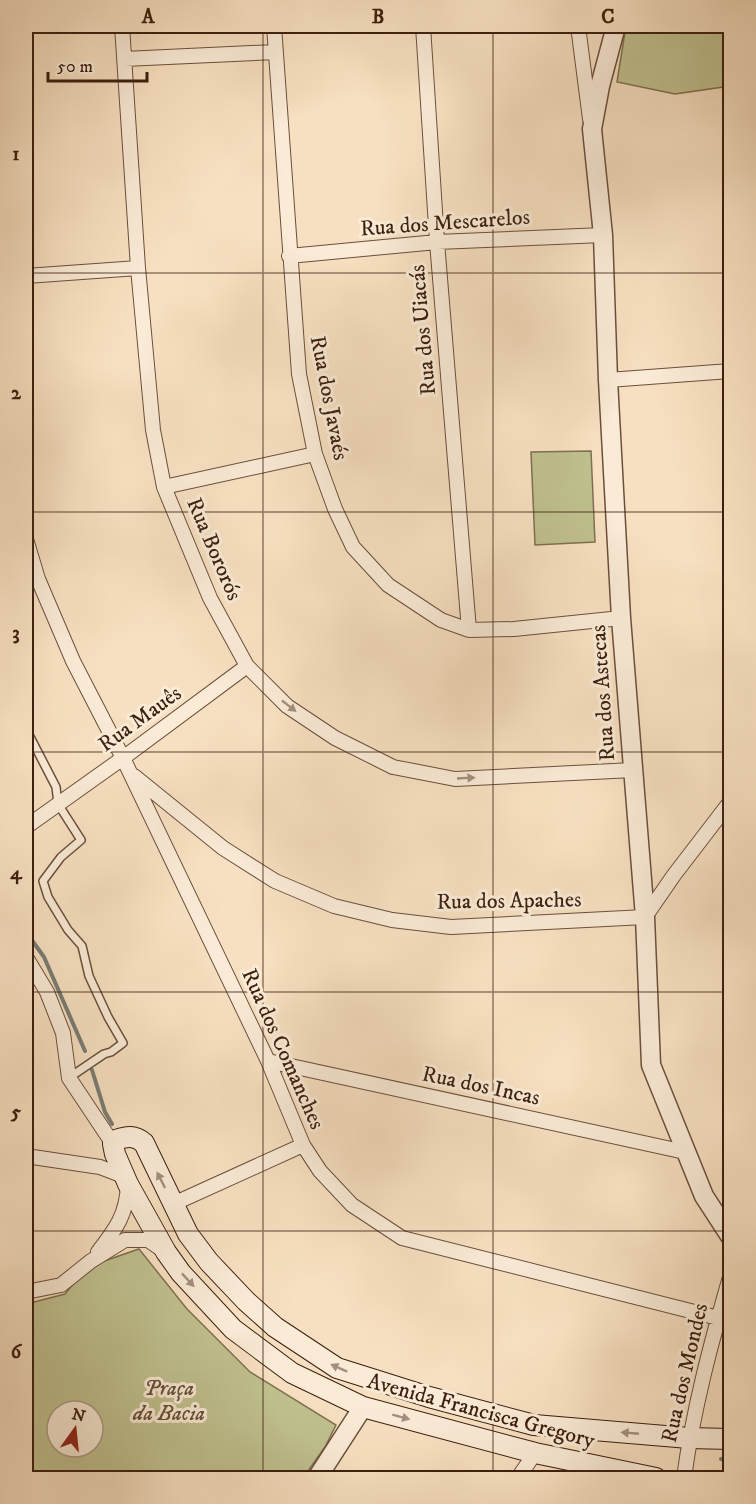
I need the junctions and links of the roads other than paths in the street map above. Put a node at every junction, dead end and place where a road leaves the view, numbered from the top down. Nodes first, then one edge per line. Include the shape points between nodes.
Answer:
1 (122, 26) edge
2 (274, 26) edge
3 (423, 26) edge
4 (578, 26) edge
5 (616, 26) edge
6 (275, 52) junction
7 (124, 59) junction
8 (592, 129) junction
9 (603, 235) junction
10 (437, 242) junction
11 (289, 256) junction
12 (138, 268) junction
13 (26, 276) edge
14 (730, 371) edge
15 (608, 380) junction
16 (315, 453) junction
17 (164, 487) junction
18 (26, 539) edge
19 (621, 618) junction
20 (469, 630) junction
21 (247, 666) junction
22 (26, 729) edge
23 (28, 740) edge
24 (123, 758) junction
25 (633, 770) junction
26 (130, 772) junction
27 (730, 802) edge
28 (58, 804) junction
29 (26, 827) edge
30 (645, 917) junction
31 (26, 957) edge
32 (268, 1061) junction
33 (69, 1078) junction
34 (303, 1145) junction
35 (114, 1149) junction
36 (685, 1152) junction
37 (26, 1156) edge
38 (87, 1164) junction
39 (127, 1180) junction
40 (173, 1204) junction
41 (730, 1236) edge
42 (166, 1252) junction
43 (91, 1261) junction
44 (730, 1277) edge
45 (26, 1292) edge
46 (724, 1320) edge
47 (363, 1407) junction
48 (689, 1438) junction
49 (730, 1439) edge
50 (535, 1453) junction
51 (317, 1479) edge
52 (519, 1479) edge
53 (656, 1479) edge
54 (684, 1479) edge

1 - 7 street, Rua Bororós
2 - 6 street, Rua dos Javaés
3 - 10 street, Rua dos Uiacás
4 - 8 street
5 - 8 street, Rua dos Astecas
6 - 7 street
6 - 11 street, Rua dos Javaés
7 - 12 street, Rua Bororós
8 - 9 street, Rua dos Astecas
9 - 10 street, Rua dos Mescarelos
9 - 15 street, Rua dos Astecas
10 - 11 street, Rua dos Mescarelos
10 - 20 street, Rua dos Uiacás
11 - 16 street, Rua dos Javaés via 299,374
12 - 13 street
12 - 17 street, Rua Bororós via 153,430
14 - 15 street
15 - 19 street, Rua dos Astecas
16 - 17 street
16 - 20 street, Rua dos Javaés via 353,547 388,585 441,620
17 - 21 street, Rua Bororós via 210,598
18 - 24 street, Rua dos Comanches via 38,579 73,661
19 - 20 street, Rua dos Javaés
19 - 25 street, Rua dos Astecas
21 - 24 street, Rua Mauês
21 -> 25 street, Rua Bororós via 287,706 335,738 393,767 454,779
22 - 23 lane
23 - 28 lane via 56,787
24 - 26 street, Rua dos Comanches
24 - 28 street, Rua Mauês
25 - 30 street, Rua dos Astecas
26 - 30 street, Rua dos Apaches via 223,848 275,881 334,906 392,920 451,927
26 - 32 street, Rua dos Comanches
27 - 30 street
28 - 29 street, Rua Mauês
28 - 33 lane via 81,840 61,856 43,881 48,897 82,946 89,976 123,1043
30 - 36 street, Rua dos Astecas via 651,1065
31 - 33 street via 47,992 63,1033
32 - 34 street, Rua dos Comanches
32 - 36 street, Rua dos Incas
33 - 35 street
34 - 40 street
34 - 46 street, Rua dos Comanches via 320,1171 352,1205 402,1238
35 - 38 street
35 - 39 main road, Avenida Francisca Gregory
40 -> 35 main road, Avenida Francisca Gregory via 144,1143 130,1137 116,1140
36 - 41 street, Rua dos Astecas via 704,1196
37 - 38 street
38 - 39 street
39 - 42 main road, Avenida Francisca Gregory
39 - 43 street via 125,1211
48 -> 40 main road, Avenida Francisca Gregory via 534,1425 337,1368 275,1327 246,1301 202,1253
42 - 43 street via 148,1239 133,1239
42 -> 47 main road, Avenida Francisca Gregory via 233,1329 292,1373
43 - 45 street via 61,1285
44 - 46 street, Rua dos Mondes
46 - 48 street, Rua dos Mondes
47 -> 50 main road, Avenida Francisca Gregory
47 - 51 street
48 - 49 main road, Avenida Francisca Gregory
48 - 54 street, Rua dos Mondes
50 - 52 street
50 - 53 main road, Avenida Francisca Gregory

